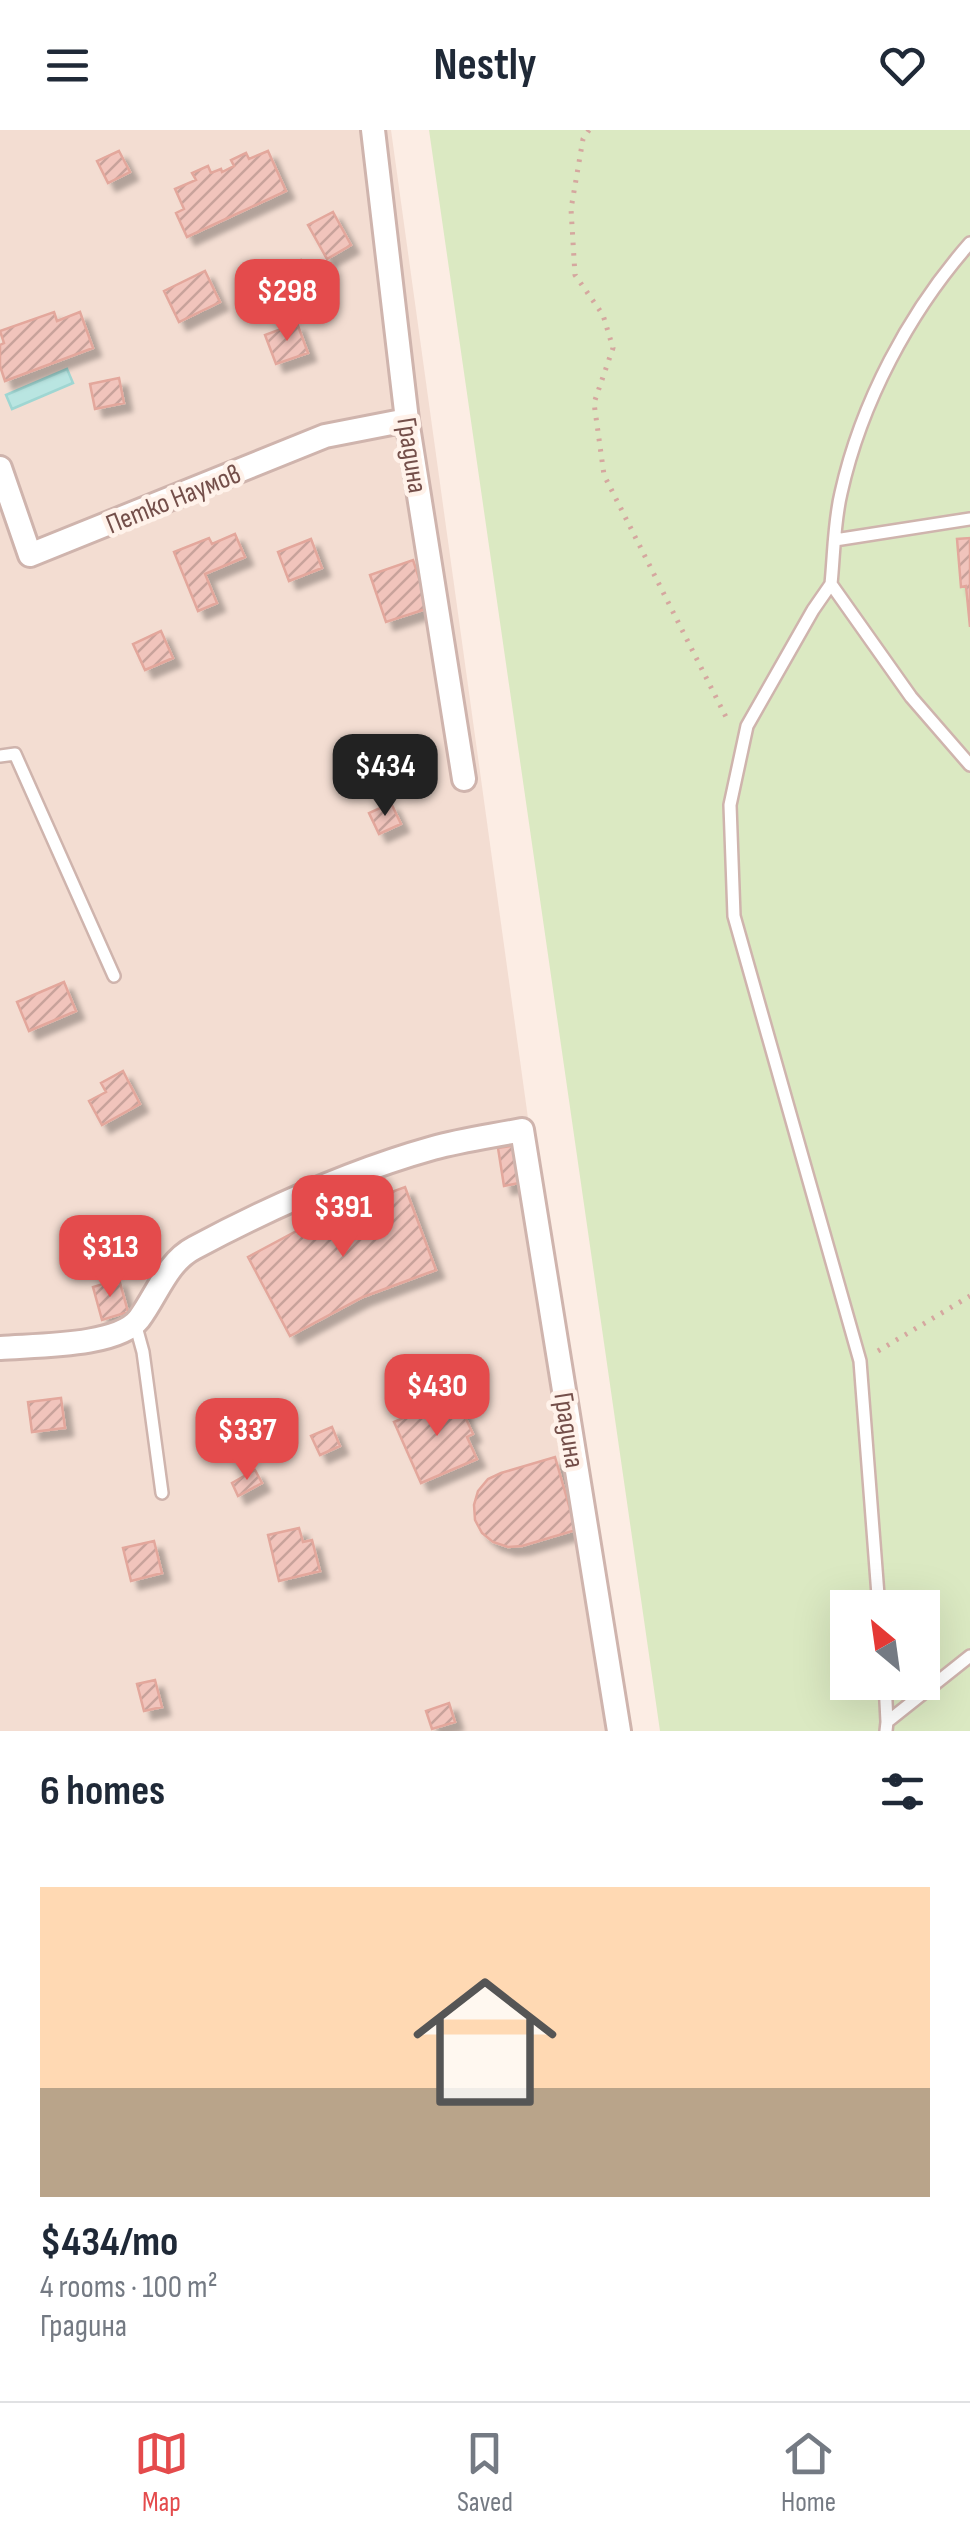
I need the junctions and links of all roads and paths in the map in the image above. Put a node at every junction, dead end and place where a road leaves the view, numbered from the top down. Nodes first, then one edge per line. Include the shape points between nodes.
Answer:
1 (373, 130) edge
2 (589, 130) edge
3 (970, 243) edge
4 (407, 420) junction
5 (0, 468) edge
6 (970, 518) edge
7 (835, 540) junction
8 (831, 584) junction
9 (742, 748) junction
10 (0, 756) edge
11 (970, 765) edge
12 (464, 779) dead end
13 (114, 976) dead end
14 (970, 1296) edge
15 (136, 1323) junction
16 (0, 1348) edge
17 (860, 1361) junction
18 (162, 1493) dead end
19 (878, 1590) edge
20 (970, 1656) edge
21 (885, 1700) edge
22 (886, 1726) edge
23 (619, 1731) edge

1 - 4 street, Градина
2 - 9 path via 571,209 576,275 604,315 613,348 594,404 604,475
3 - 7 lane via 913,322 870,398 840,494
4 - 5 street, Петко Наумов via 325,436 30,556
4 - 12 street, Градина
6 - 7 lane
7 - 8 lane
8 - 9 lane via 747,726
8 - 11 lane via 911,697
9 - 17 lane via 730,806 734,916
10 - 13 lane via 15,754
14 - 17 path
15 - 16 street via 96,1339
15 - 18 lane
15 - 23 street, Градина via 190,1250 413,1154 522,1130
17 - 19 lane
20 - 22 lane
21 - 22 lane

